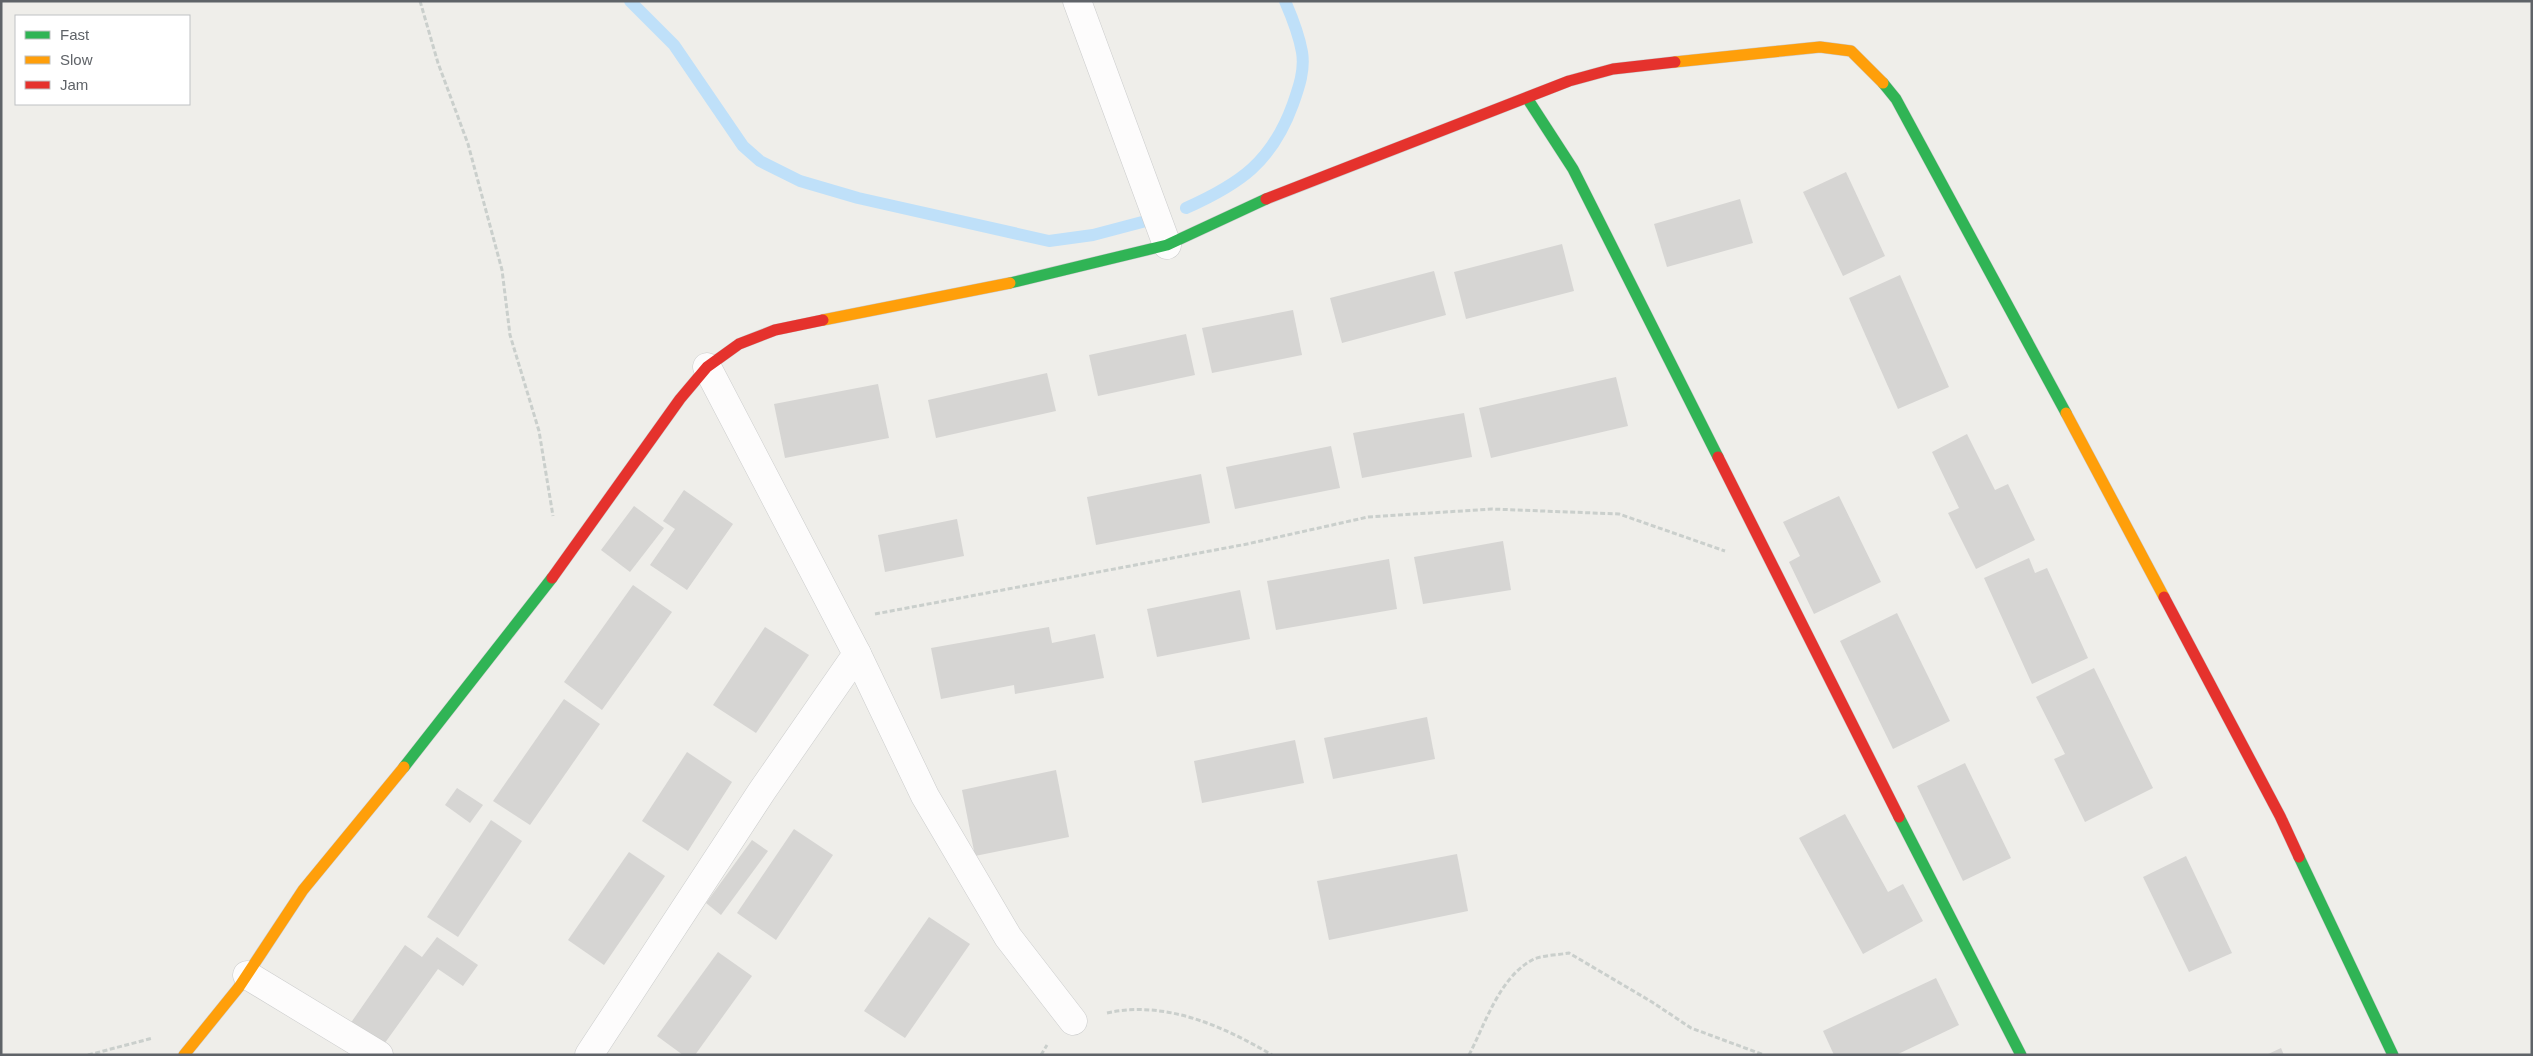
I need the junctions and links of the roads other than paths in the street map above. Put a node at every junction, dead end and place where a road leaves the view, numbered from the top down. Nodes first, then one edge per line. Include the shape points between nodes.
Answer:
1 (1077, 1) edge
2 (1527, 98) junction
3 (1167, 245) junction
4 (707, 367) junction
5 (857, 654) junction
6 (247, 975) junction
7 (1073, 1021) road end
8 (184, 1055) edge
9 (379, 1055) edge
10 (589, 1055) edge
11 (2022, 1055) edge
12 (2393, 1055) edge

1 - 3 street
2 - 3 street via 1281,192
2 - 11 street via 1573,168
2 - 12 street via 1569,81 1613,69 1820,47 1851,51 1872,70 1896,99 1979,248 2280,816
3 - 4 street via 1043,277 775,330 738,344
4 - 5 street
4 - 6 street via 680,399 575,548 304,890
5 - 7 street via 925,796 1008,938
5 - 10 street via 762,791
6 - 8 street
6 - 9 street

